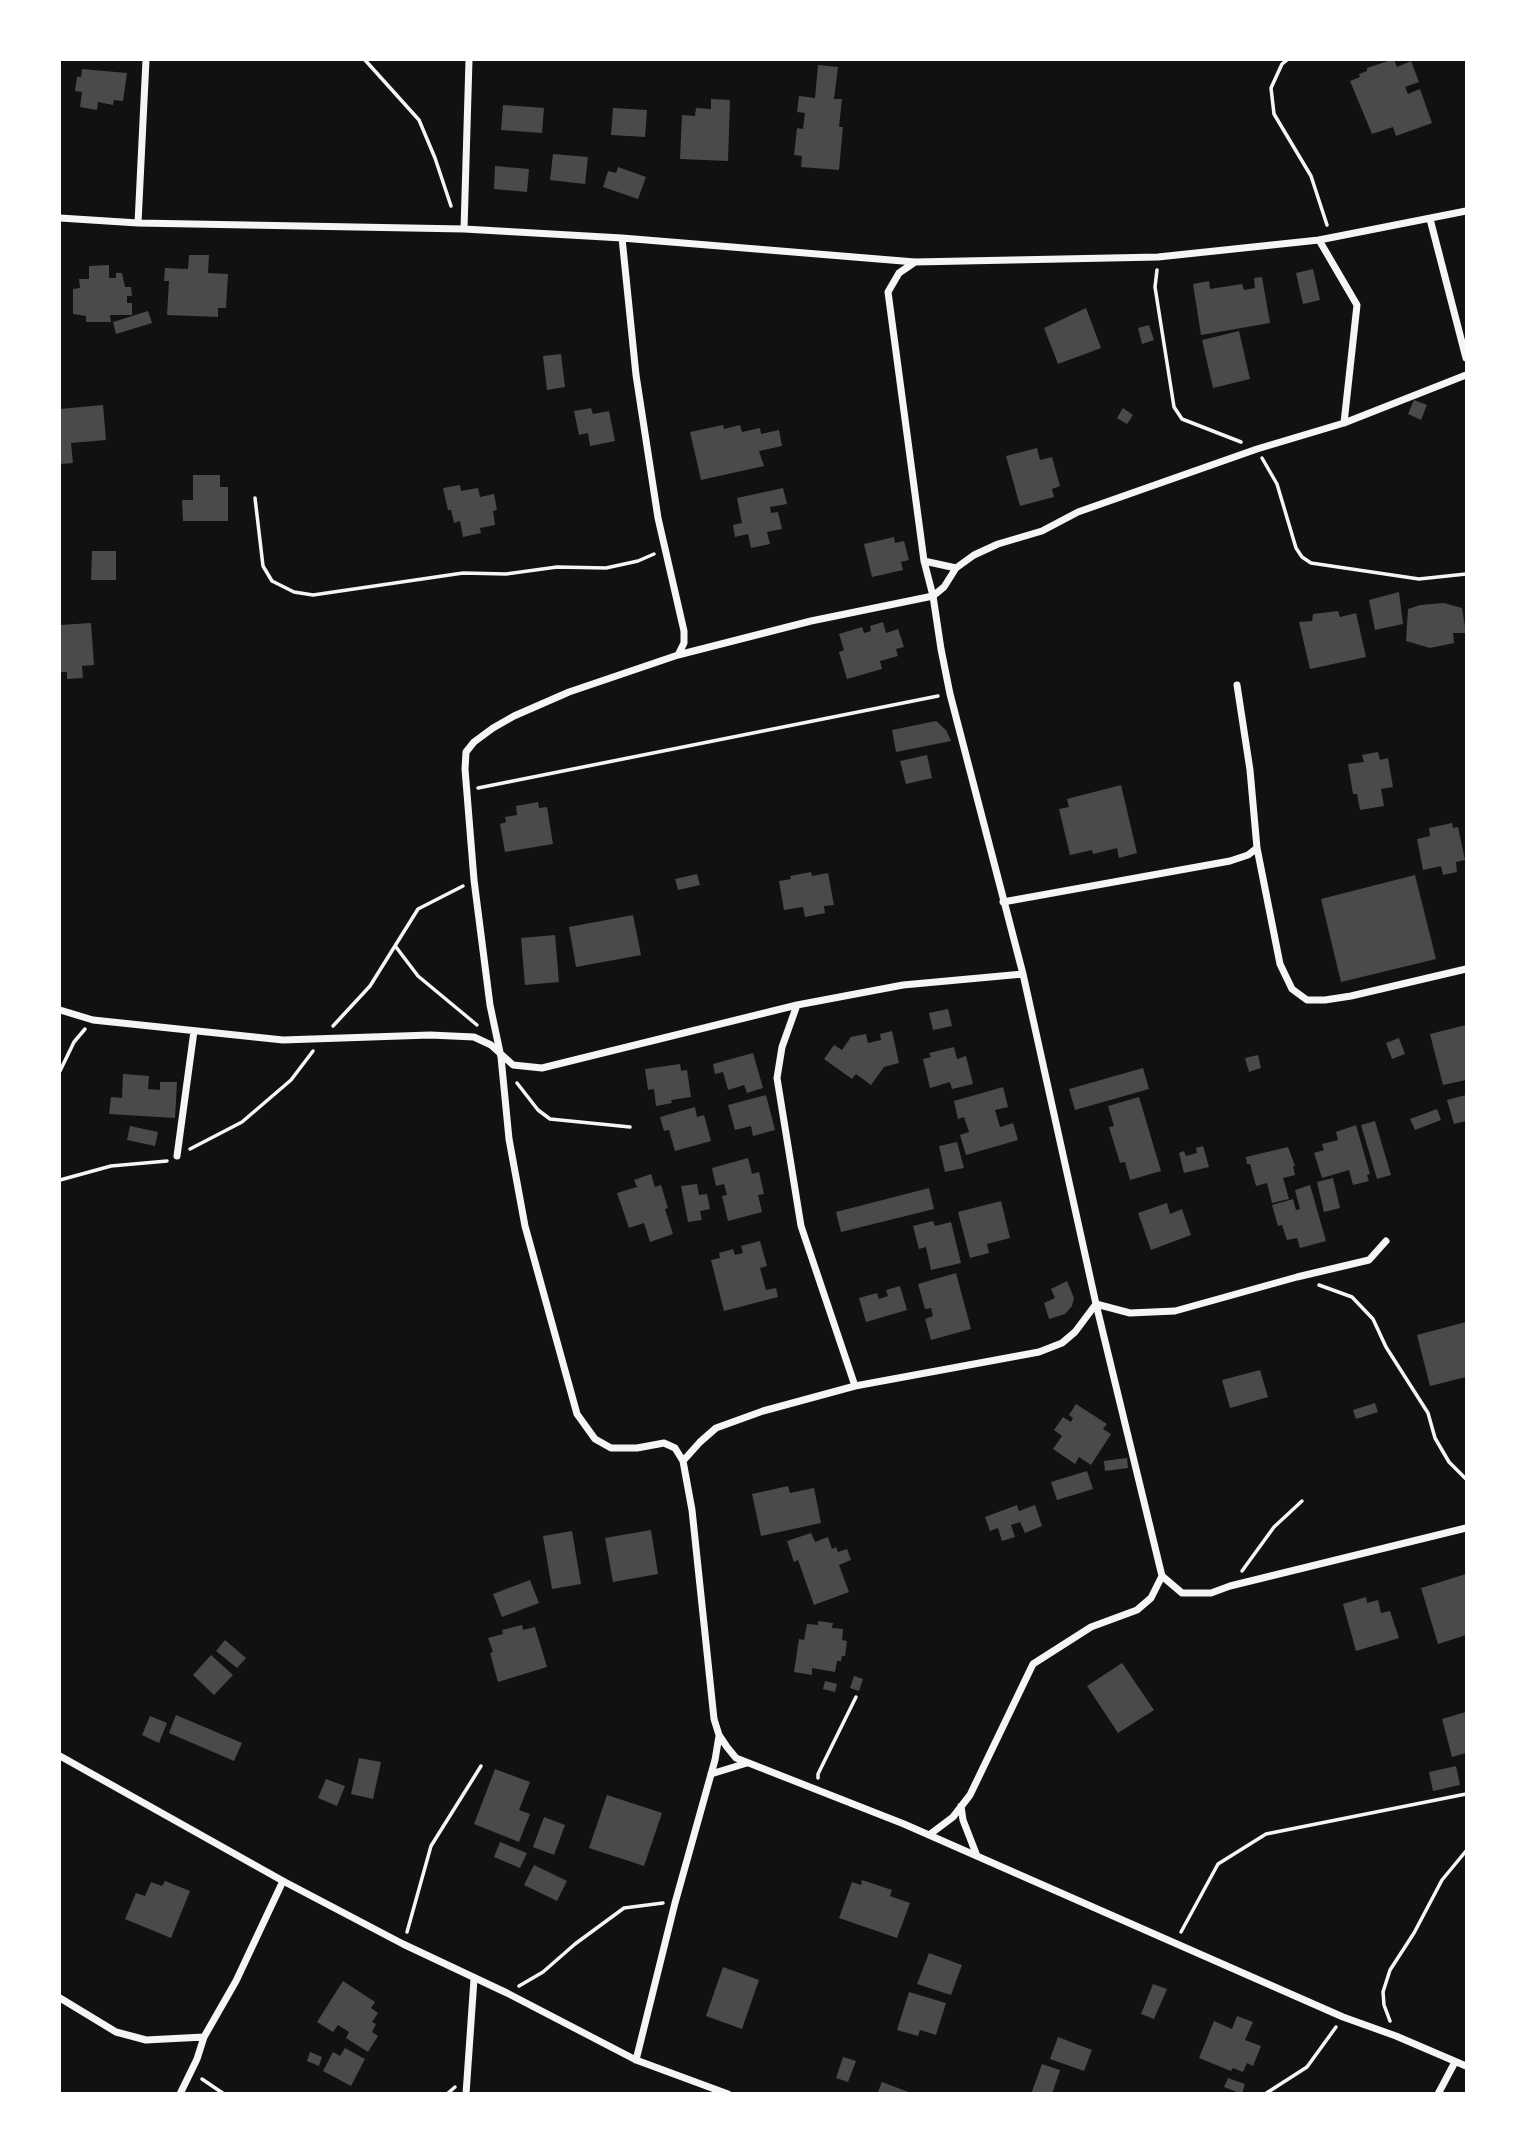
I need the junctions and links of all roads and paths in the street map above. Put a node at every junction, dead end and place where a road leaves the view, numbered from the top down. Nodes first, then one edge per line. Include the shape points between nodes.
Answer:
1 (146, 60) edge
2 (365, 60) edge
3 (469, 60) edge
4 (1287, 60) edge
5 (1466, 211) edge
6 (60, 218) edge
7 (1430, 219) junction
8 (138, 223) junction
9 (461, 229) junction
10 (1331, 236) junction
11 (622, 238) junction
12 (1319, 240) junction
13 (1158, 257) junction
14 (915, 262) junction
15 (1466, 358) edge
16 (1466, 375) edge
17 (1344, 424) junction
18 (1257, 449) junction
19 (255, 498) dead end
20 (665, 548) junction
21 (924, 561) junction
22 (956, 568) junction
23 (1466, 573) edge
24 (933, 596) junction
25 (678, 655) junction
26 (1237, 685) dead end
27 (950, 694) junction
28 (468, 790) junction
29 (1257, 848) junction
30 (1003, 902) junction
31 (396, 947) dead end
32 (1466, 969) edge
33 (1023, 974) junction
34 (797, 1005) junction
35 (60, 1010) edge
36 (93, 1020) junction
37 (194, 1031) junction
38 (491, 1045) junction
39 (501, 1057) junction
40 (502, 1070) junction
41 (60, 1071) edge
42 (630, 1127) dead end
43 (177, 1156) dead end
44 (1386, 1241) dead end
45 (1297, 1277) junction
46 (1096, 1304) junction
47 (855, 1386) junction
48 (683, 1461) junction
49 (1466, 1479) edge
50 (1302, 1501) dead end
51 (1466, 1528) edge
52 (1162, 1577) junction
53 (1230, 1586) junction
54 (856, 1698) dead end
55 (719, 1735) junction
56 (60, 1756) edge
57 (748, 1763) junction
58 (481, 1766) dead end
59 (711, 1774) junction
60 (817, 1790) junction
61 (1466, 1794) edge
62 (961, 1806) junction
63 (929, 1835) junction
64 (1466, 1851) edge
65 (978, 1856) junction
66 (282, 1881) junction
67 (676, 1901) junction
68 (1175, 1943) junction
69 (403, 1944) junction
70 (474, 1979) junction
71 (507, 1993) junction
72 (60, 1998) edge
73 (1343, 2017) junction
74 (1396, 2036) junction
75 (204, 2037) junction
76 (636, 2060) junction
77 (1455, 2062) junction
78 (1466, 2066) edge
79 (192, 2072) junction
80 (699, 2083) junction
81 (180, 2094) edge
82 (224, 2094) edge
83 (466, 2094) edge
84 (698, 2094) edge
85 (728, 2094) edge
86 (1265, 2094) edge
87 (1438, 2094) edge

1 - 8 street
2 - 9 path via 419,120
3 - 9 street
4 - 10 path via 1271,88 1274,114 1311,176
5 - 7 street
6 - 8 street
7 - 10 street
7 - 15 street
8 - 9 street
9 - 11 street
10 - 12 street
11 - 14 street
11 - 20 street via 636,375
12 - 13 street
12 - 17 street via 1357,304
13 - 14 street
13 - 18 path via 1155,287 1174,407 1182,419
14 - 21 street via 899,273 888,292
16 - 17 street
17 - 18 street
18 - 22 street via 1078,512 1042,531 974,555
18 - 23 path via 1277,484 1296,548 1311,563 1419,579
19 - 20 path via 263,566 272,581 303,594 463,573 506,575 557,567 606,568 638,561
20 - 25 street via 684,631
21 - 22 street
21 - 24 street
22 - 24 street
24 - 25 street
24 - 27 street
25 - 28 street via 569,692 493,727 466,752
26 - 29 street
27 - 28 path
27 - 30 street
28 - 39 street via 474,880
29 - 30 street via 1230,862
29 - 32 street via 1280,964 1292,989 1307,1000 1351,996
30 - 33 street
31 - 38 path via 418,976 478,1026
33 - 34 street via 903,985
33 - 46 street
34 - 39 street via 542,1068 523,1068
34 - 47 street via 777,1077 801,1226
35 - 36 street
36 - 37 street
36 - 41 path via 74,1042
37 - 38 street via 283,1040 474,1037
37 - 43 street
38 - 39 street
39 - 40 street
40 - 42 path via 550,1119
40 - 48 street via 525,1226 578,1414 595,1439 611,1448 664,1443 675,1448
44 - 45 street via 1369,1260
45 - 46 street via 1175,1311 1130,1313
45 - 49 path via 1352,1297 1373,1319 1428,1413 1435,1438
46 - 47 street via 1062,1343 1039,1352
46 - 52 street
47 - 48 street via 716,1428
48 - 55 street
50 - 53 path via 1274,1527
51 - 53 street
52 - 53 street via 1182,1593 1211,1593
52 - 62 street via 1151,1598 1137,1610 1091,1627 1033,1664
54 - 60 path via 818,1774
55 - 57 street via 736,1758
55 - 59 street
56 - 66 street
57 - 59 street
57 - 60 street
58 - 69 path via 431,1846
59 - 67 street
60 - 63 street
61 - 68 path via 1266,1834 1218,1864
62 - 63 street
62 - 65 street
63 - 65 street
64 - 74 path via 1442,1880 1385,1982 1384,2006
65 - 68 street
66 - 69 street
66 - 75 street via 236,1981
67 - 71 path via 624,1908 543,1972
67 - 76 street
68 - 73 street
69 - 70 street
70 - 71 street
70 - 83 street
71 - 76 street
72 - 75 street via 116,2032 146,2040
73 - 74 street
73 - 86 path via 1307,2067
74 - 77 street
75 - 79 street
76 - 80 street
77 - 78 street
77 - 87 street
79 - 81 street
79 - 82 path
80 - 84 street
80 - 85 street

